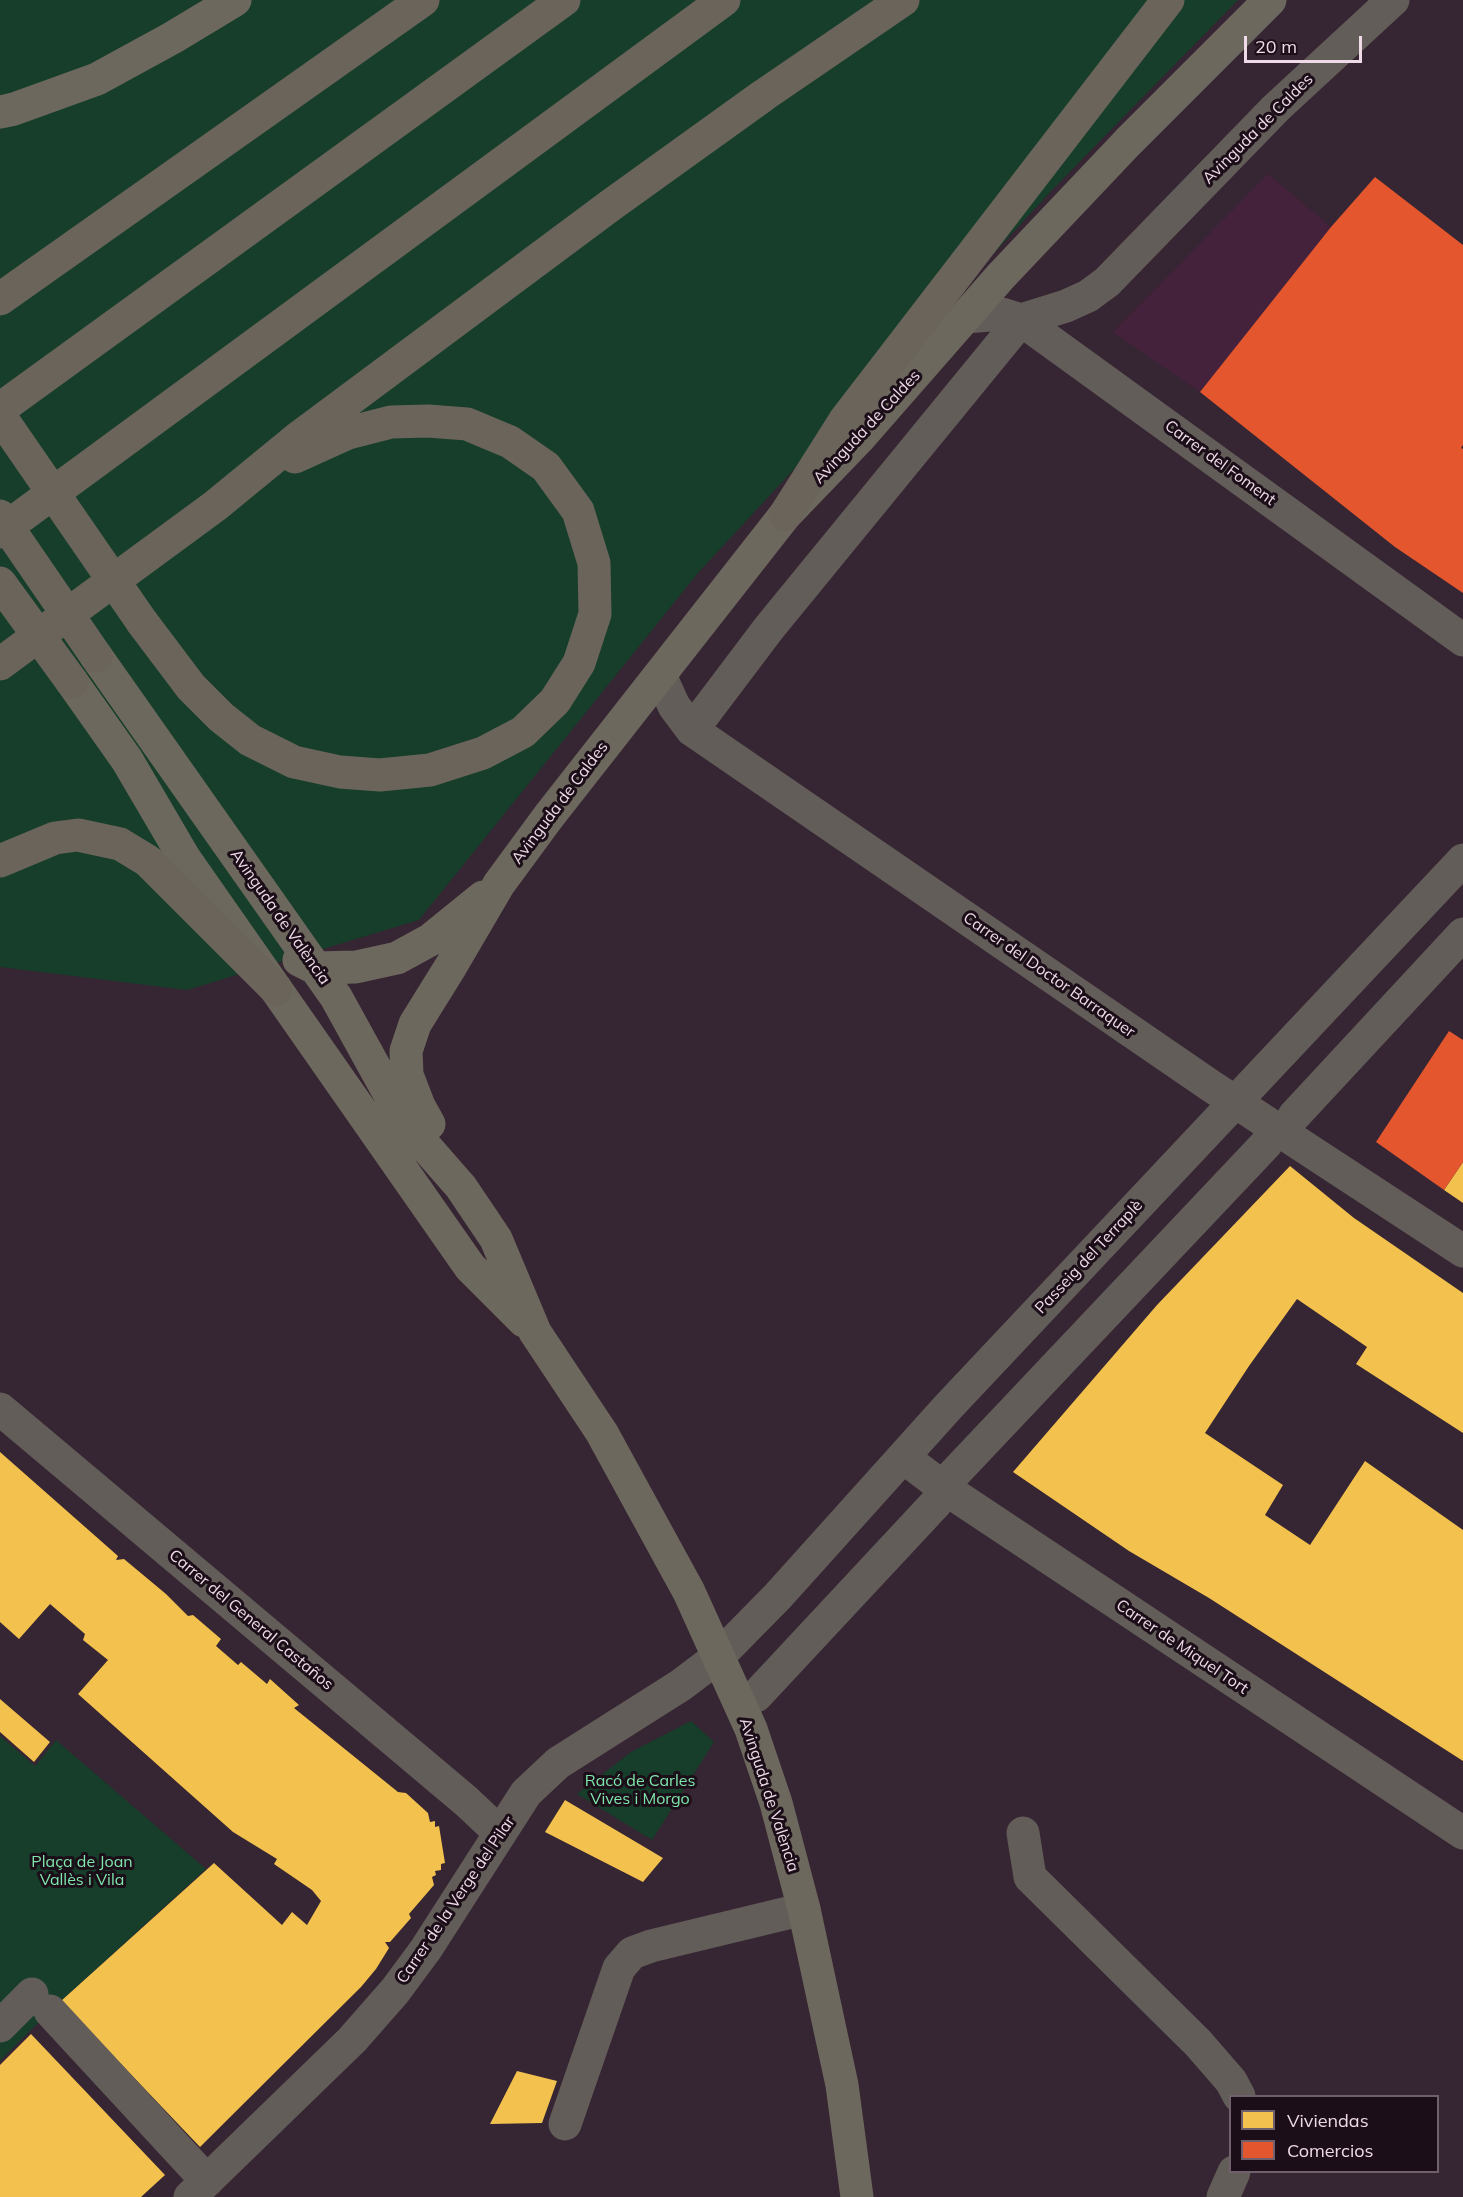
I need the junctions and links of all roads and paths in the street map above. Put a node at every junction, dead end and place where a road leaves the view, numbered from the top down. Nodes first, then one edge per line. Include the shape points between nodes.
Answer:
1 (235, 0) edge
2 (423, 0) edge
3 (564, 0) edge
4 (724, 0) edge
5 (903, 0) edge
6 (1168, 0) edge
7 (1270, 0) edge
8 (1393, 0) edge
9 (0, 112) edge
10 (0, 299) edge
11 (966, 317) junction
12 (1021, 320) junction
13 (0, 410) edge
14 (0, 416) edge
15 (238, 488) junction
16 (785, 514) junction
17 (0, 516) edge
18 (0, 532) edge
19 (0, 583) edge
20 (1463, 640) edge
21 (96, 657) joint
22 (0, 664) edge
23 (660, 675) junction
24 (72, 682) joint
25 (692, 730) junction
26 (127, 760) junction
27 (1463, 860) edge
28 (0, 861) edge
29 (499, 884) junction
30 (1463, 934) edge
31 (315, 968) junction
32 (276, 989) junction
33 (1236, 1103) junction
34 (1294, 1116) dead end
35 (1266, 1144) dead end
36 (460, 1187) junction
37 (1463, 1251) edge
38 (535, 1332) junction
39 (0, 1409) edge
40 (903, 1457) junction
41 (718, 1657) junction
42 (756, 1696) dead end
43 (500, 1833) junction
44 (1023, 1833) dead end
45 (1463, 1833) edge
46 (804, 1909) junction
47 (0, 2026) edge
48 (1238, 2095) edge
49 (565, 2124) dead end
50 (1234, 2173) edge
51 (198, 2189) edge
52 (857, 2197) edge
53 (1223, 2197) edge

1 - 9 main road via 97,79
2 - 10 highway
3 - 13 highway
4 - 18 highway
5 - 15 highway via 611,205 298,438
6 - 16 highway via 845,420
7 - 11 main road, Avinguda de Caldes via 1128,142
8 - 12 street, Avinguda de Caldes via 1276,108 1107,282 1066,306
11 - 12 street, Carrer del Foment via 1002,314
11 - 16 main road, Avinguda de Caldes via 861,436
12 - 20 street, Carrer del Foment
12 - 25 street via 769,628
14 - 15 highway, bridge via 191,687 250,740 294,762 340,772 380,775 430,770 483,753 523,732 555,701 579,663 595,614 594,563 578,511 546,466 510,442 467,424 391,422 309,450
15 - 22 highway
16 - 23 main road, Avinguda de Caldes
17 - 21 highway, Avinguda de València, bridge
19 - 24 highway, Avinguda de València, bridge
21 - 31 main road, Avinguda de València
23 - 25 street, Carrer del Doctor Barraquer via 674,706
23 - 29 main road, Avinguda de Caldes
24 - 26 main road, Avinguda de València
25 - 33 street, Carrer del Doctor Barraquer
26 - 31 main road via 214,851 279,946
26 - 32 main road, Avinguda de València via 185,859
27 - 33 street, Passeig del Terraplè
28 - 32 highway via 55,838 78,835 120,844 148,861
29 - 31 main road, Avinguda de Caldes via 430,940 397,958 356,967
29 - 36 main road, Avinguda de Caldes via 415,1024 406,1051 407,1075 419,1106
30 - 34 street
31 - 36 main road, Avinguda de València via 336,997 401,1115
32 - 38 main road, Avinguda de València via 470,1267
33 - 37 street, Carrer del Doctor Barraquer
33 - 40 street, Passeig del Terraplè
35 - 42 street
36 - 38 main road, Avinguda de València via 496,1239
38 - 41 main road, Avinguda de València via 602,1433 688,1592
39 - 43 street, Carrer del General Castaños
40 - 41 street, Passeig del Terraplè
40 - 45 street, Carrer de Miquel Tort
41 - 43 street, Carrer de la Verge del Pilar via 558,1763 526,1794
41 - 46 main road, Avinguda de València via 751,1729 776,1803
43 - 51 street, Carrer de la Verge del Pilar via 395,1991 352,2040
44 - 48 street via 1030,1876 1198,2043
46 - 49 street via 632,1953 619,1968
46 - 52 main road, Avinguda de València via 842,2085
47 - 51 street via 41,2002
50 - 53 street

